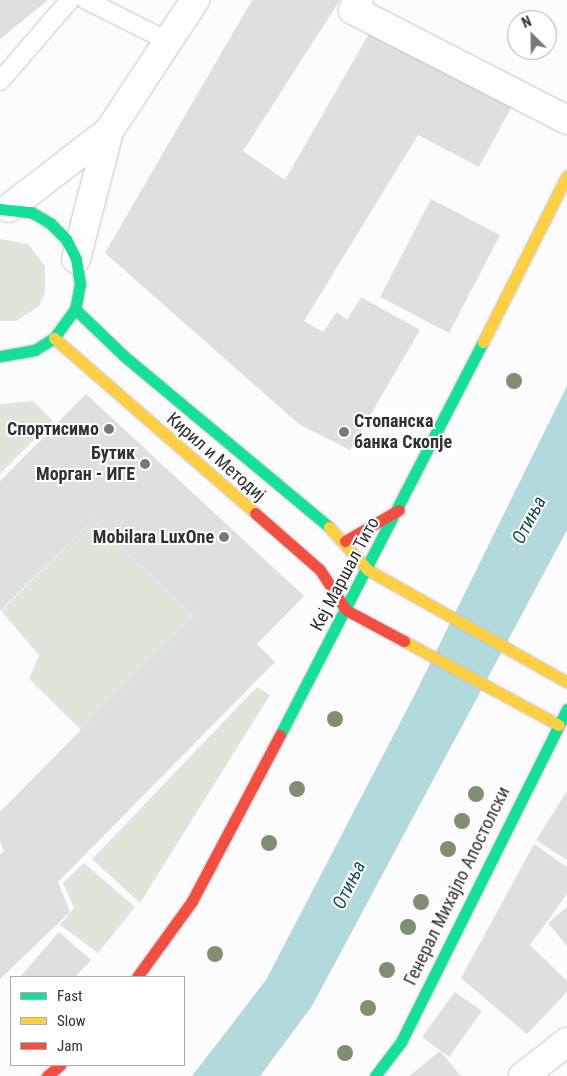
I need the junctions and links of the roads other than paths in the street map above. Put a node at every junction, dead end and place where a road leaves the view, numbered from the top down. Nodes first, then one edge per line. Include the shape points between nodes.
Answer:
1 (70, 0) edge
2 (86, 0) edge
3 (195, 0) edge
4 (359, 0) edge
5 (168, 42) junction
6 (0, 81) edge
7 (567, 120) edge
8 (109, 131) junction
9 (567, 176) edge
10 (4, 208) edge
11 (76, 259) junction
12 (75, 309) junction
13 (54, 338) junction
14 (0, 356) edge
15 (399, 510) junction
16 (345, 541) junction
17 (320, 570) junction
18 (368, 570) junction
19 (322, 596) dead end
20 (346, 610) junction
21 (323, 623) dead end
22 (325, 650) junction
23 (567, 682) edge
24 (567, 709) edge
25 (559, 725) junction
26 (138, 976) edge
27 (567, 1042) edge
28 (59, 1066) edge
29 (47, 1076) edge
30 (375, 1076) edge
31 (523, 1076) edge

1 - 6 lane
2 - 5 lane
3 - 5 street
4 - 7 street via 353,10
5 - 8 street
8 - 10 street
8 - 11 street
9 - 15 street, Кеј Маршал Тито
10 - 11 street via 31,212 50,223 66,239
11 - 12 street via 80,284
12 - 13 street
12 - 16 street, Кирил и Методиј via 124,356
13 - 14 street via 35,350
13 - 17 street, Кирил и Методиј
15 - 16 street
15 - 18 street, Кеј Маршал Тито
16 - 18 street, Кирил и Методиј
17 - 19 street
17 - 20 street, Кирил и Методиј
18 - 20 street, Кеј Маршал Тито
18 - 23 street
20 - 22 street, Кеј Маршал Тито
20 - 25 street
21 - 22 street
22 - 26 street, Кеј Маршал Тито via 192,900
24 - 25 street, Генерал Михајло Апостолски
25 - 30 street, Генерал Михајло Апостолски via 401,1042
27 - 31 street
28 - 29 street

